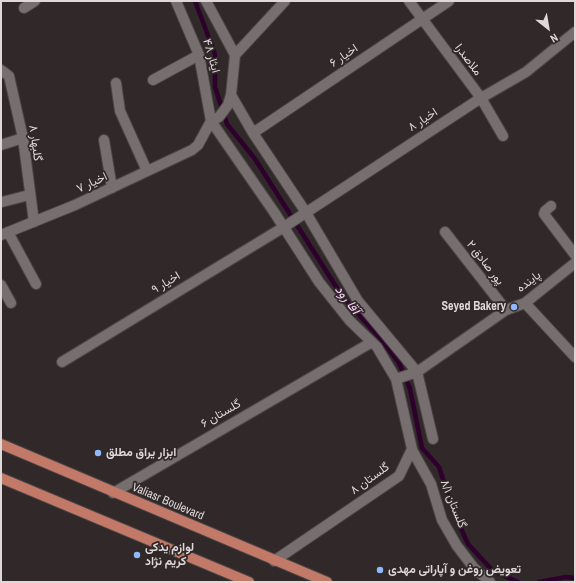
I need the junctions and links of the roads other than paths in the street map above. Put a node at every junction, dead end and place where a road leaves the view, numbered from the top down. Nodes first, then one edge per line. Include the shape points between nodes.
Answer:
1 (35, 1) edge
2 (176, 1) edge
3 (206, 1) edge
4 (285, 1) edge
5 (409, 1) edge
6 (449, 1) edge
7 (24, 8) dead end
8 (422, 20) junction
9 (575, 32) edge
10 (235, 55) junction
11 (199, 56) junction
12 (3, 71) edge
13 (153, 80) dead end
14 (116, 83) dead end
15 (231, 95) junction
16 (481, 98) junction
17 (211, 121) junction
18 (253, 133) junction
19 (503, 136) dead end
20 (23, 138) junction
21 (104, 140) dead end
22 (1, 145) edge
23 (147, 171) junction
24 (112, 188) junction
25 (29, 195) junction
26 (2, 202) dead end
27 (552, 206) dead end
28 (305, 211) junction
29 (34, 222) junction
30 (284, 227) junction
31 (445, 232) dead end
32 (4, 234) edge
33 (575, 255) edge
34 (575, 263) edge
35 (36, 284) dead end
36 (1, 285) edge
37 (11, 303) dead end
38 (525, 303) junction
39 (506, 310) junction
40 (372, 342) junction
41 (575, 357) edge
42 (62, 362) dead end
43 (417, 372) junction
44 (396, 379) junction
45 (433, 439) dead end
46 (1, 444) edge
47 (412, 450) junction
48 (1, 478) edge
49 (113, 493) junction
50 (274, 561) junction
51 (249, 582) edge
52 (327, 582) edge
53 (490, 582) edge

1 - 7 street
2 - 11 street, ایثار ۴۸
3 - 10 street
4 - 10 street
5 - 8 street, ملاصدرا
6 - 8 street, اخیار ۶
8 - 16 street, ملاصدرا
8 - 18 street, اخیار ۶
9 - 16 street, اخیار ۸ via 526,72
10 - 15 street
11 - 13 street
11 - 17 street, ایثار ۴۸
12 - 20 street, گلبهار ۸ via 9,76
14 - 23 street via 120,112
15 - 17 street via 228,105 219,117
15 - 18 street
16 - 19 street, ملاصدرا
16 - 28 street, اخیار ۸
17 - 23 street, اخیار ۷ via 198,145 192,150
17 - 30 street
18 - 28 street
20 - 22 street
20 - 25 street, گلبهار ۸
21 - 24 street
23 - 24 street, اخیار ۷
24 - 29 street, اخیار ۷
25 - 26 street
25 - 29 street, گلبهار ۸
27 - 33 street via 544,211 544,214
28 - 30 street, اخیار ۸
28 - 43 street via 358,301
29 - 32 street, اخیار ۷
30 - 40 street via 319,282 350,321
30 - 42 street, اخیار ۹
31 - 39 street, پور صادق ۲
32 - 35 street
34 - 38 street, پاینده
36 - 37 street
38 - 39 street, پاینده
38 - 41 street
39 - 43 street, پاینده
40 - 44 street
40 - 49 street, گلستان ۶
43 - 44 street, پاینده
43 - 45 street
44 - 47 street
46 - 49 main road, Valiasr Boulevard
47 - 50 street, گلستان ۸ via 398,476
47 - 53 street, گلستان ۸/۱ via 431,484 442,520 457,546 474,568
48 - 51 main road
49 - 50 main road, Valiasr Boulevard
50 - 52 main road, Valiasr Boulevard

